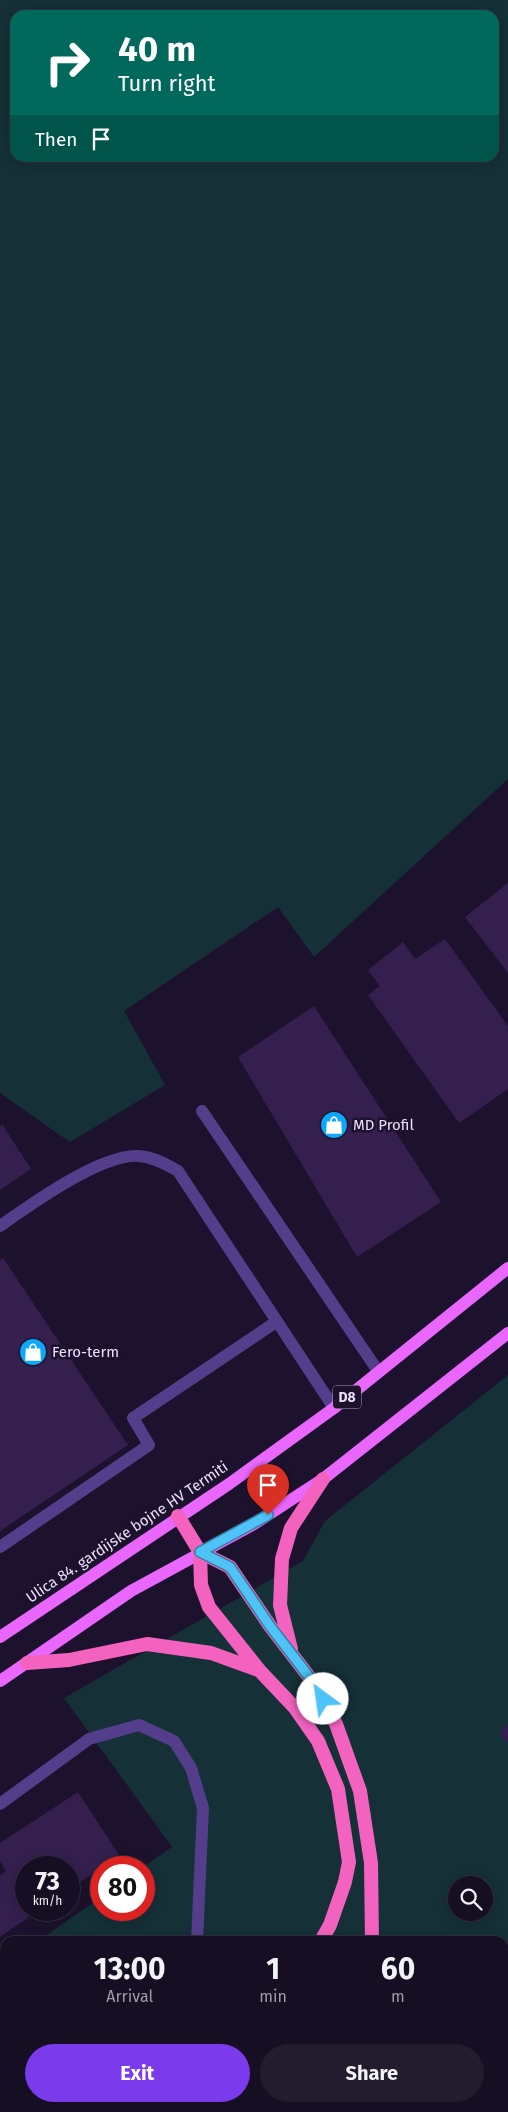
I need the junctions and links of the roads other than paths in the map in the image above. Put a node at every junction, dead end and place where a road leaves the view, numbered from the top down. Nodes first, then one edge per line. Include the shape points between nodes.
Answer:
1 (202, 1111) dead end
2 (0, 1226) edge
3 (508, 1268) edge
4 (276, 1322) junction
5 (508, 1333) edge
6 (378, 1371) junction
7 (334, 1408) junction
8 (323, 1479) junction
9 (178, 1516) junction
10 (0, 1548) edge
11 (200, 1552) junction
12 (0, 1637) edge
13 (292, 1652) junction
14 (27, 1663) junction
15 (260, 1671) junction
16 (0, 1681) edge
17 (0, 1804) edge
18 (197, 1936) edge
19 (324, 1936) edge
20 (372, 1936) edge

1 - 6 lane
2 - 4 lane via 60,1185 114,1160 138,1156 160,1161 178,1171
3 - 6 main road, Ulica 84. gardijske bojne HV Termiti / D8
4 - 7 lane
4 - 10 lane via 133,1418 149,1445
5 - 8 main road
6 - 7 main road, Ulica 84. gardijske bojne HV Termiti / D8
7 - 9 main road, Ulica 84. gardijske bojne HV Termiti / D8
8 - 11 main road via 254,1524
8 - 13 highway via 291,1528 282,1559 280,1605
9 - 11 highway
9 - 12 main road, Ulica 84. gardijske bojne HV Termiti / D8
11 - 13 highway via 230,1567
11 - 14 main road via 131,1591
11 - 15 highway via 200,1585 209,1607
13 - 20 highway via 317,1687 336,1724 360,1791 371,1863
14 - 15 highway via 69,1660 147,1644 211,1653
14 - 16 main road
15 - 19 highway via 295,1708 318,1741 338,1790 348,1862 345,1882
17 - 18 lane via 89,1739 140,1725 174,1741 191,1768 203,1808

